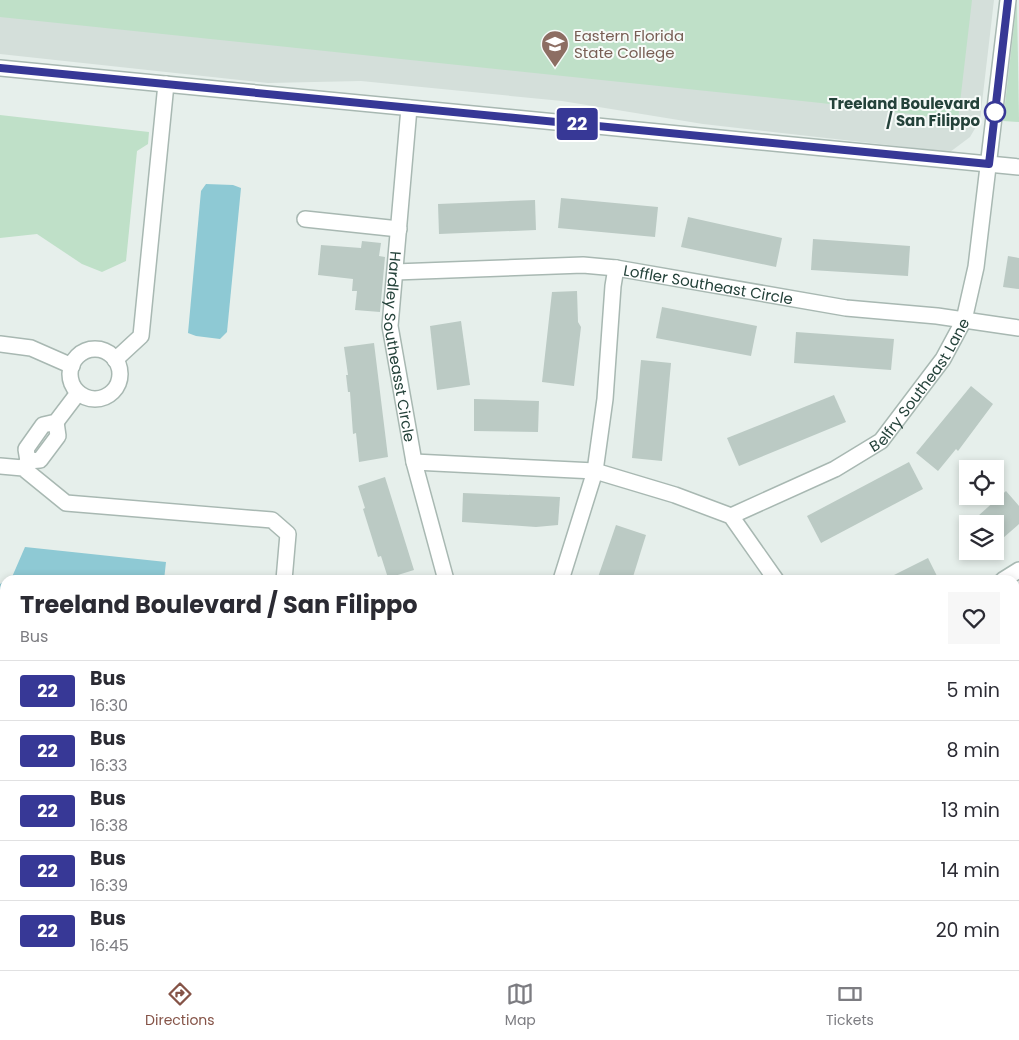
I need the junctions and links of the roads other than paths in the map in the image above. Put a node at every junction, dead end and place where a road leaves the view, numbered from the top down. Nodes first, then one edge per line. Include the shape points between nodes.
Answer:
1 (1008, 0) edge
2 (0, 68) edge
3 (166, 84) junction
4 (410, 108) junction
5 (989, 164) junction
6 (1019, 167) edge
7 (305, 219) dead end
8 (399, 229) junction
9 (616, 268) junction
10 (395, 272) junction
11 (964, 320) junction
12 (1019, 328) edge
13 (0, 344) edge
14 (115, 360) junction
15 (72, 366) junction
16 (78, 393) junction
17 (414, 462) junction
18 (26, 465) junction
19 (0, 466) edge
20 (595, 471) junction
21 (731, 516) junction
22 (284, 575) edge
23 (445, 575) edge
24 (564, 575) edge
25 (772, 575) edge

1 - 5 street, Belfry Southeast Lane
2 - 3 street
3 - 4 street
3 - 14 street via 141,336
4 - 5 street
4 - 8 street, Hardley Southeasst Circle
5 - 6 street
5 - 11 street, Belfry Southeast Lane via 976,268
7 - 8 street
8 - 10 street, Hardley Southeasst Circle
9 - 10 street, Loffler Southeast Circle via 583,265
9 - 11 street, Loffler Southeast Circle via 836,307
9 - 20 street via 606,399
10 - 17 street, Hardley Southeasst Circle via 390,326
11 - 12 street, Loffler Southeast Circle
11 - 21 street, Belfry Southeast Lane via 943,359 881,441 835,469
13 - 15 street via 31,348
14 - 15 street via 106,351 91,349 77,357
14 - 16 street via 120,380 110,395 94,400
15 - 16 street via 70,379
16 - 18 street via 56,422 43,425 26,449
17 - 20 street
17 - 23 street, Hardley Southeasst Circle
18 - 19 street
18 - 22 street via 66,503 272,520 288,534
20 - 21 street
20 - 24 street
21 - 25 street

